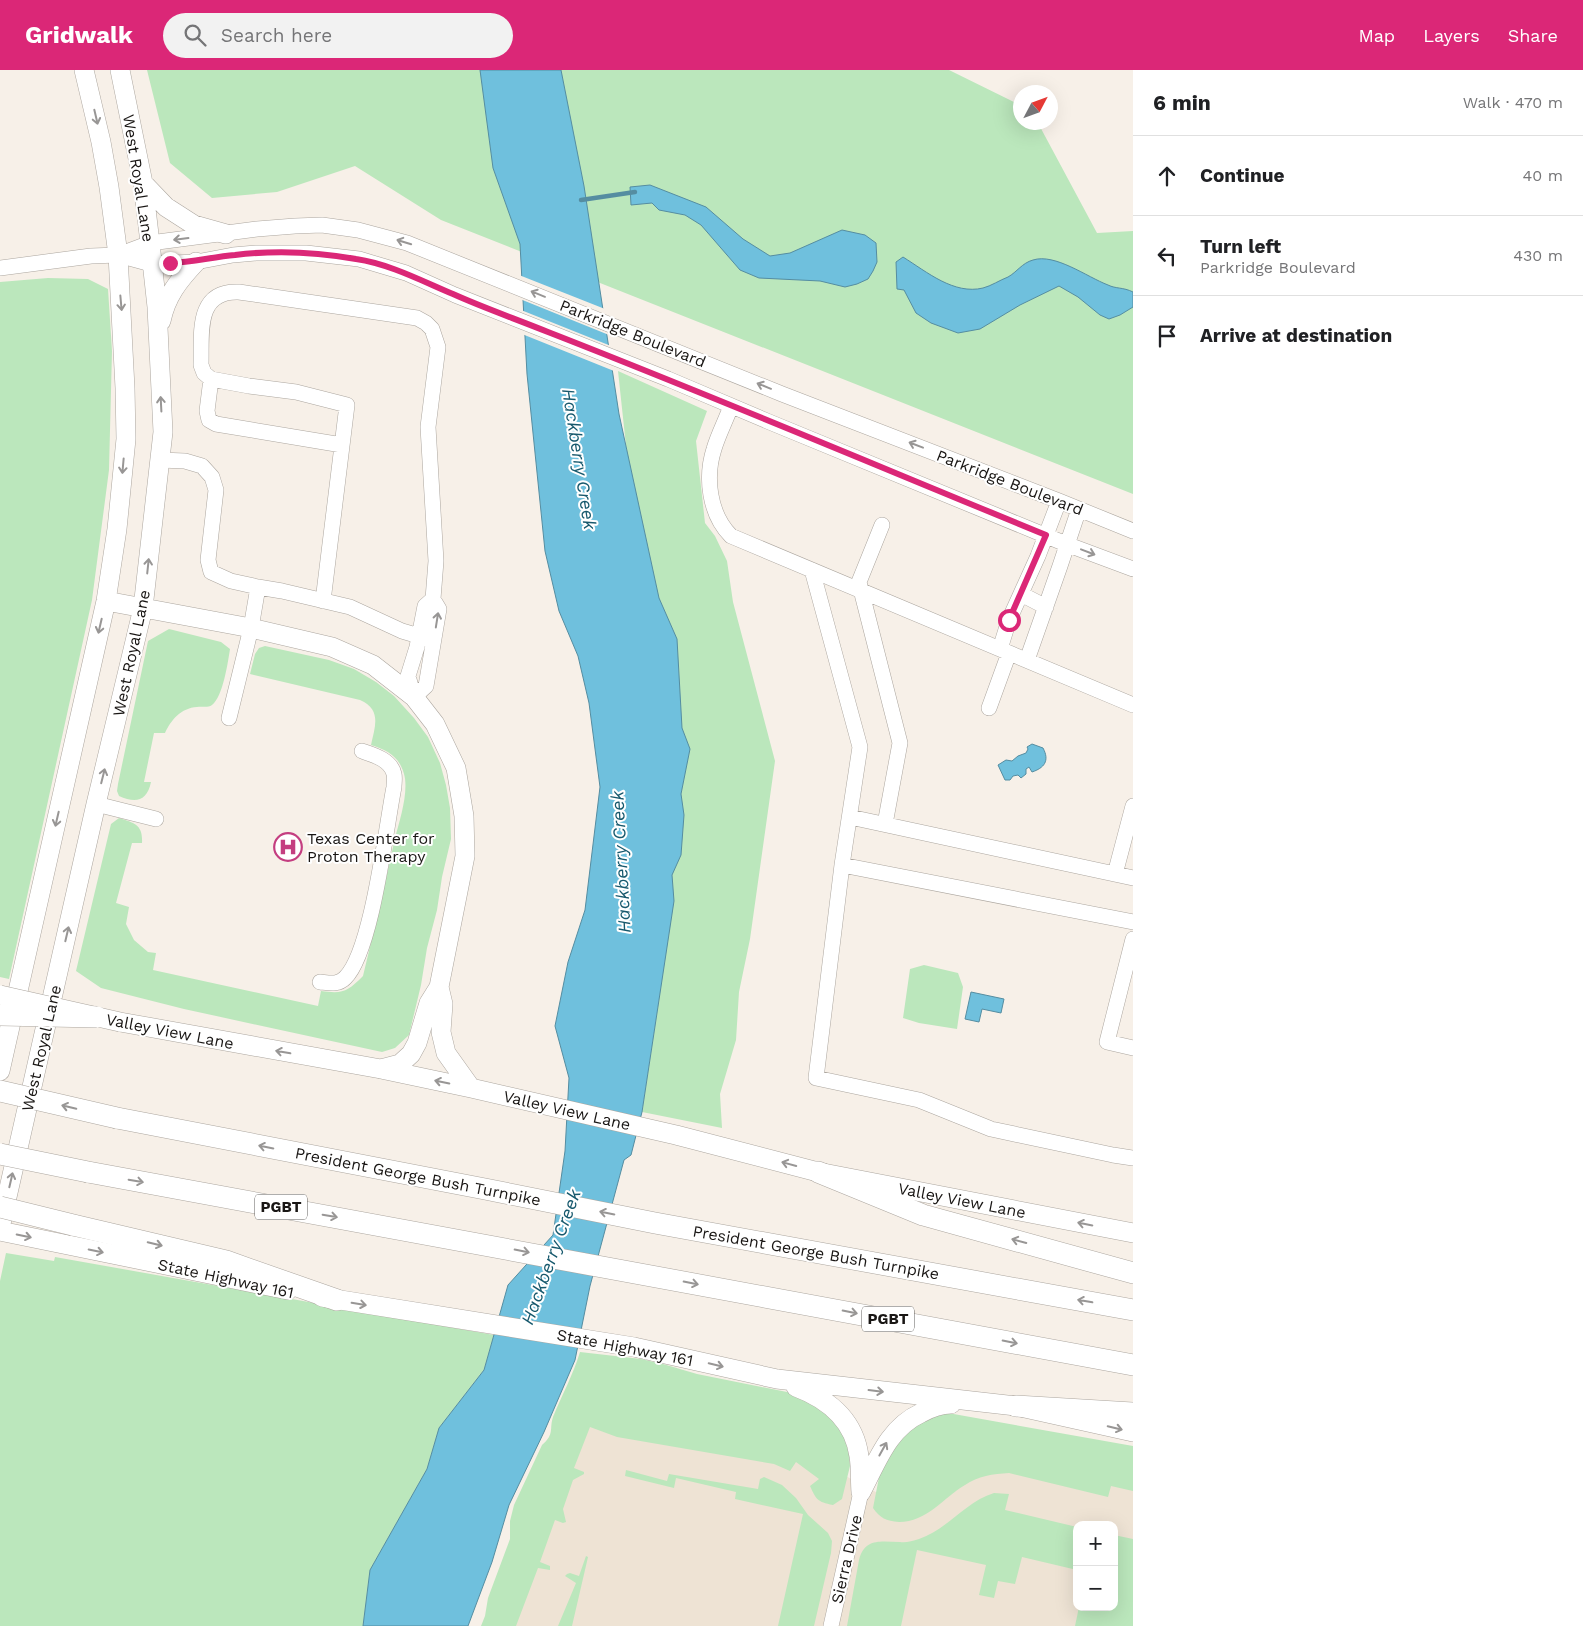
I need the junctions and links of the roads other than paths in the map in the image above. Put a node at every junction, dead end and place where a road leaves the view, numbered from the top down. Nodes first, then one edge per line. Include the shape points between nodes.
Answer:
1 (84, 70) edge
2 (120, 70) edge
3 (143, 183) junction
4 (226, 234) junction
5 (150, 243) junction
6 (118, 255) junction
7 (196, 262) junction
8 (152, 264) junction
9 (0, 268) edge
10 (158, 335) junction
11 (211, 379) junction
12 (732, 406) junction
13 (342, 445) junction
14 (160, 460) junction
15 (1059, 501) junction
16 (1079, 509) junction
17 (882, 525) dead end
18 (1133, 532) edge
19 (1046, 535) junction
20 (1066, 544) junction
21 (1133, 569) edge
22 (812, 570) junction
23 (258, 587) junction
24 (859, 590) junction
25 (1021, 594) junction
26 (106, 601) junction
27 (323, 601) junction
28 (1046, 607) junction
29 (143, 608) junction
30 (252, 628) junction
31 (427, 639) junction
32 (1004, 651) junction
33 (1027, 660) junction
34 (414, 698) junction
35 (1133, 705) edge
36 (988, 708) dead end
37 (229, 718) dead end
38 (362, 751) dead end
39 (96, 804) junction
40 (1133, 806) edge
41 (850, 817) junction
42 (156, 819) dead end
43 (885, 824) junction
44 (842, 865) junction
45 (1115, 874) junction
46 (1133, 878) edge
47 (1133, 922) edge
48 (1133, 939) edge
49 (320, 982) dead end
50 (440, 987) junction
51 (0, 995) edge
52 (0, 1015) edge
53 (97, 1017) junction
54 (1133, 1048) edge
55 (381, 1069) junction
56 (0, 1071) edge
57 (471, 1088) junction
58 (0, 1091) edge
59 (0, 1154) edge
60 (1133, 1158) edge
61 (818, 1172) junction
62 (0, 1207) edge
63 (0, 1229) edge
64 (1133, 1233) edge
65 (1133, 1273) edge
66 (337, 1300) junction
67 (1133, 1310) edge
68 (1133, 1365) edge
69 (776, 1379) junction
70 (977, 1402) junction
71 (1016, 1406) junction
72 (1133, 1413) edge
73 (1133, 1432) edge
74 (861, 1492) junction
75 (831, 1626) edge

1 -> 6 main road, West Royal Lane via 101,142
2 - 3 main road, West Royal Lane
3 - 4 main road via 166,207 194,225
3 - 5 main road, West Royal Lane
4 -> 5 street, Parkridge Boulevard
15 -> 4 street, Parkridge Boulevard via 407,243 358,230 322,225
5 - 6 street, Parkridge Boulevard
5 - 8 main road, West Royal Lane
6 - 8 street, Parkridge Boulevard
6 - 9 street, Parkridge Boulevard
6 -> 26 main road, West Royal Lane via 126,439
7 - 8 street, Parkridge Boulevard
7 - 10 main road via 178,281 164,307
7 - 12 street, Parkridge Boulevard via 256,253 306,253 358,259 406,274
8 - 10 main road, West Royal Lane
14 -> 10 main road, West Royal Lane via 163,432
11 - 13 street via 207,411 209,420 216,424
11 - 13 street via 296,392 347,404
11 - 31 street via 201,365 203,315 215,297 224,293 239,292 417,318 432,329 438,347 428,426 436,561 433,599 425,606
12 - 19 street, Parkridge Boulevard
12 - 22 street via 714,448 710,474 711,496 721,524 731,536
13 - 27 street
14 - 23 street via 185,461 202,466 212,477 216,490 208,560 211,572
29 -> 14 main road, West Royal Lane
15 - 16 street, Parkridge Boulevard
15 - 19 street
16 - 18 street, Parkridge Boulevard
16 - 20 street
17 - 24 street via 858,582
19 - 20 street, Parkridge Boulevard
19 - 25 street
20 -> 21 street, Parkridge Boulevard
20 - 28 street
22 - 24 street
22 - 41 street via 860,747
23 - 27 street
23 - 30 street
24 - 32 street
24 - 43 street via 900,743
25 - 28 street
25 - 32 street via 1009,620
26 - 29 main road
26 -> 56 main road, West Royal Lane
27 - 31 street via 350,607
28 - 33 street
29 - 30 main road
39 -> 29 main road, West Royal Lane
30 - 34 main road via 332,647 373,665
30 - 37 street
31 - 34 street via 408,676
32 - 33 street
32 - 36 street
33 - 35 street
34 - 50 main road via 435,724 456,768 464,816 465,856
38 - 49 street via 377,756 394,773 380,871 353,968 344,979 333,984
39 - 42 street
63 -> 39 main road, West Royal Lane
40 - 45 street
41 - 43 street
41 - 44 street
43 - 45 street
44 - 47 street
44 - 60 street via 816,1078 919,1100 991,1128
45 - 46 street
48 - 54 street via 1107,1042
50 - 55 main road via 430,1003 411,1054 400,1064
50 - 57 main road via 443,1004 440,1032 446,1052
51 - 53 main road, Valley View Lane, bridge
52 - 53 highway, bridge
55 -> 53 main road, Valley View Lane, bridge
57 -> 55 main road, Valley View Lane
61 -> 57 main road, Valley View Lane via 676,1135
67 -> 58 highway, President George Bush Turnpike, bridge via 655,1223 116,1118
59 -> 68 highway, PGBT, bridge
64 -> 61 main road, Valley View Lane
65 -> 61 highway via 923,1215
62 -> 66 highway, bridge via 226,1261
63 -> 66 main road, State Highway 161
66 -> 69 main road, State Highway 161 via 634,1347
69 -> 70 main road, State Highway 161
69 - 74 main road via 809,1392 841,1414 857,1442
70 - 71 main road, State Highway 161
74 -> 70 main road via 887,1442 913,1416 947,1404
71 - 72 highway
71 -> 73 main road, State Highway 161
74 - 75 street, Sierra Drive

